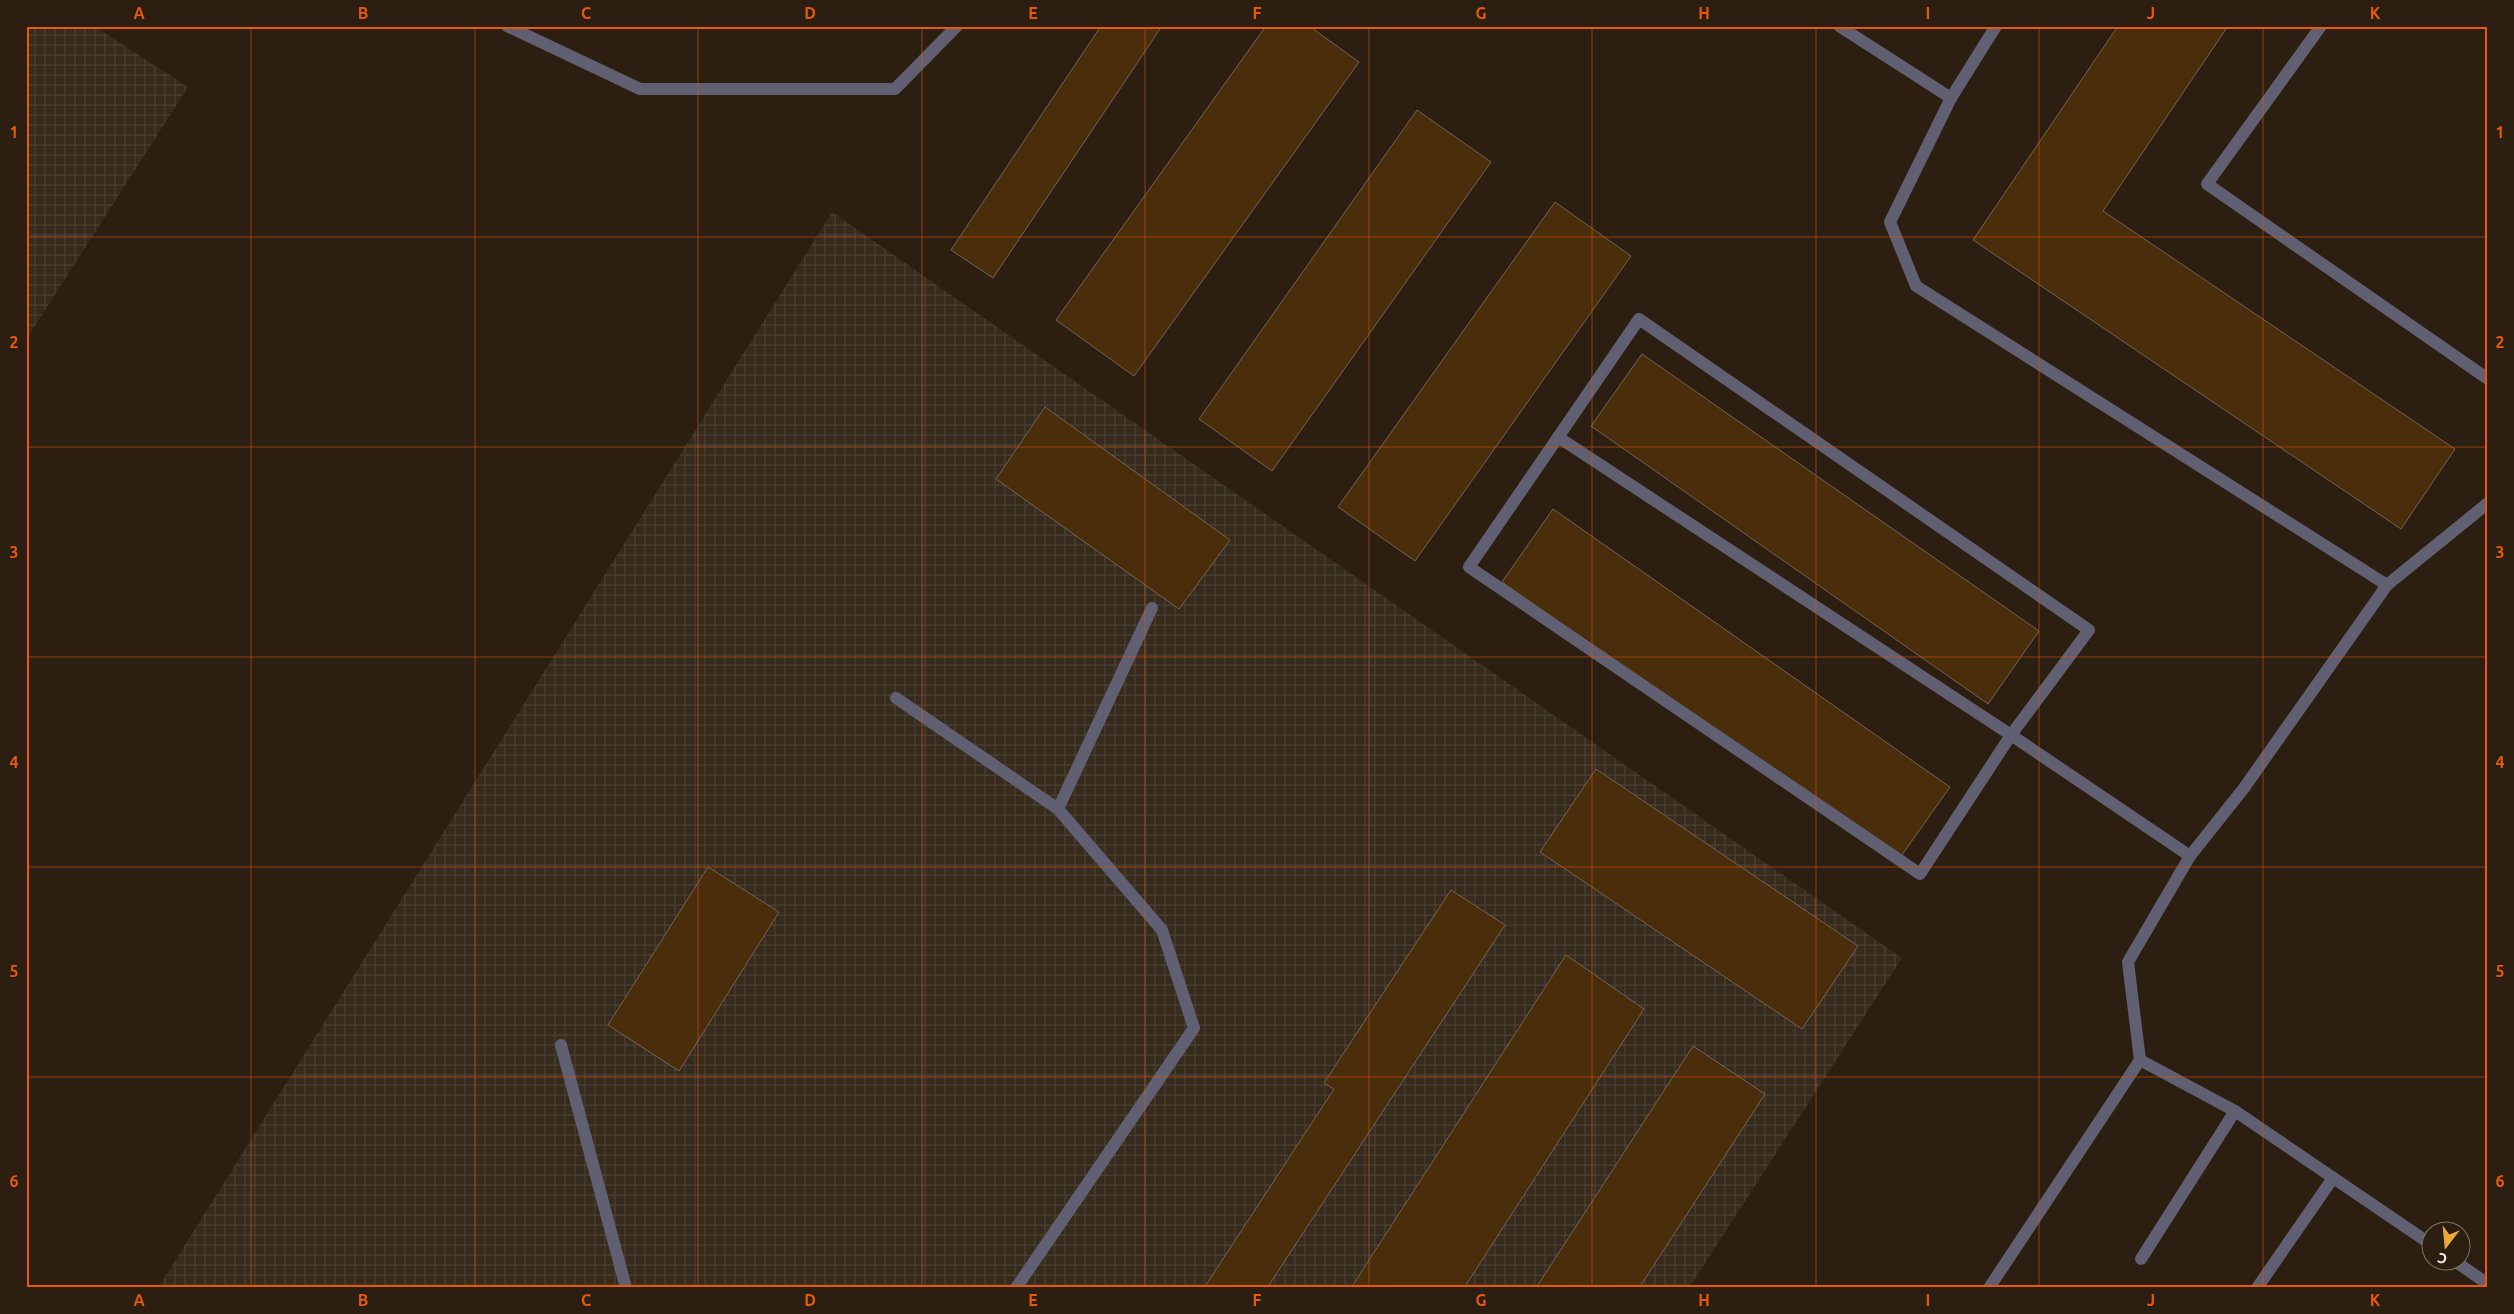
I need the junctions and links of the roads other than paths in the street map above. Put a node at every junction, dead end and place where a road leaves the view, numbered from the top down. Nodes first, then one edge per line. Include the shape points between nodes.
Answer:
1 (507, 26) edge
2 (957, 26) edge
3 (1839, 26) edge
4 (1996, 26) edge
5 (2321, 26) edge
6 (1951, 98) junction
7 (2488, 378) edge
8 (1558, 437) junction
9 (2488, 503) edge
10 (2387, 585) junction
11 (1152, 608) dead end
12 (896, 698) dead end
13 (2011, 735) junction
14 (1058, 809) junction
15 (2190, 856) junction
16 (561, 1045) dead end
17 (2140, 1060) junction
18 (2235, 1111) junction
19 (2334, 1178) junction
20 (2422, 1238) edge
21 (2141, 1259) dead end
22 (2471, 1272) edge
23 (2488, 1284) edge
24 (626, 1288) edge
25 (1016, 1288) edge
26 (1989, 1288) edge
27 (2257, 1288) edge

1 - 2 street via 640,89 895,89
3 - 6 street
4 - 6 street
5 - 7 street via 2207,184
6 - 10 street via 1890,222 1916,286
8 - 13 street
8 - 13 street via 1639,319 2089,630
8 - 13 street via 1469,567 1920,874
9 - 10 street
10 - 15 street via 2244,788
11 - 14 street
12 - 14 street
13 - 15 street
14 - 25 street via 1162,930 1194,1028
15 - 17 street via 2128,962
16 - 24 street
17 - 18 street
17 - 26 street
18 - 19 street
18 - 21 street
19 - 20 street
19 - 27 street
22 - 23 street

